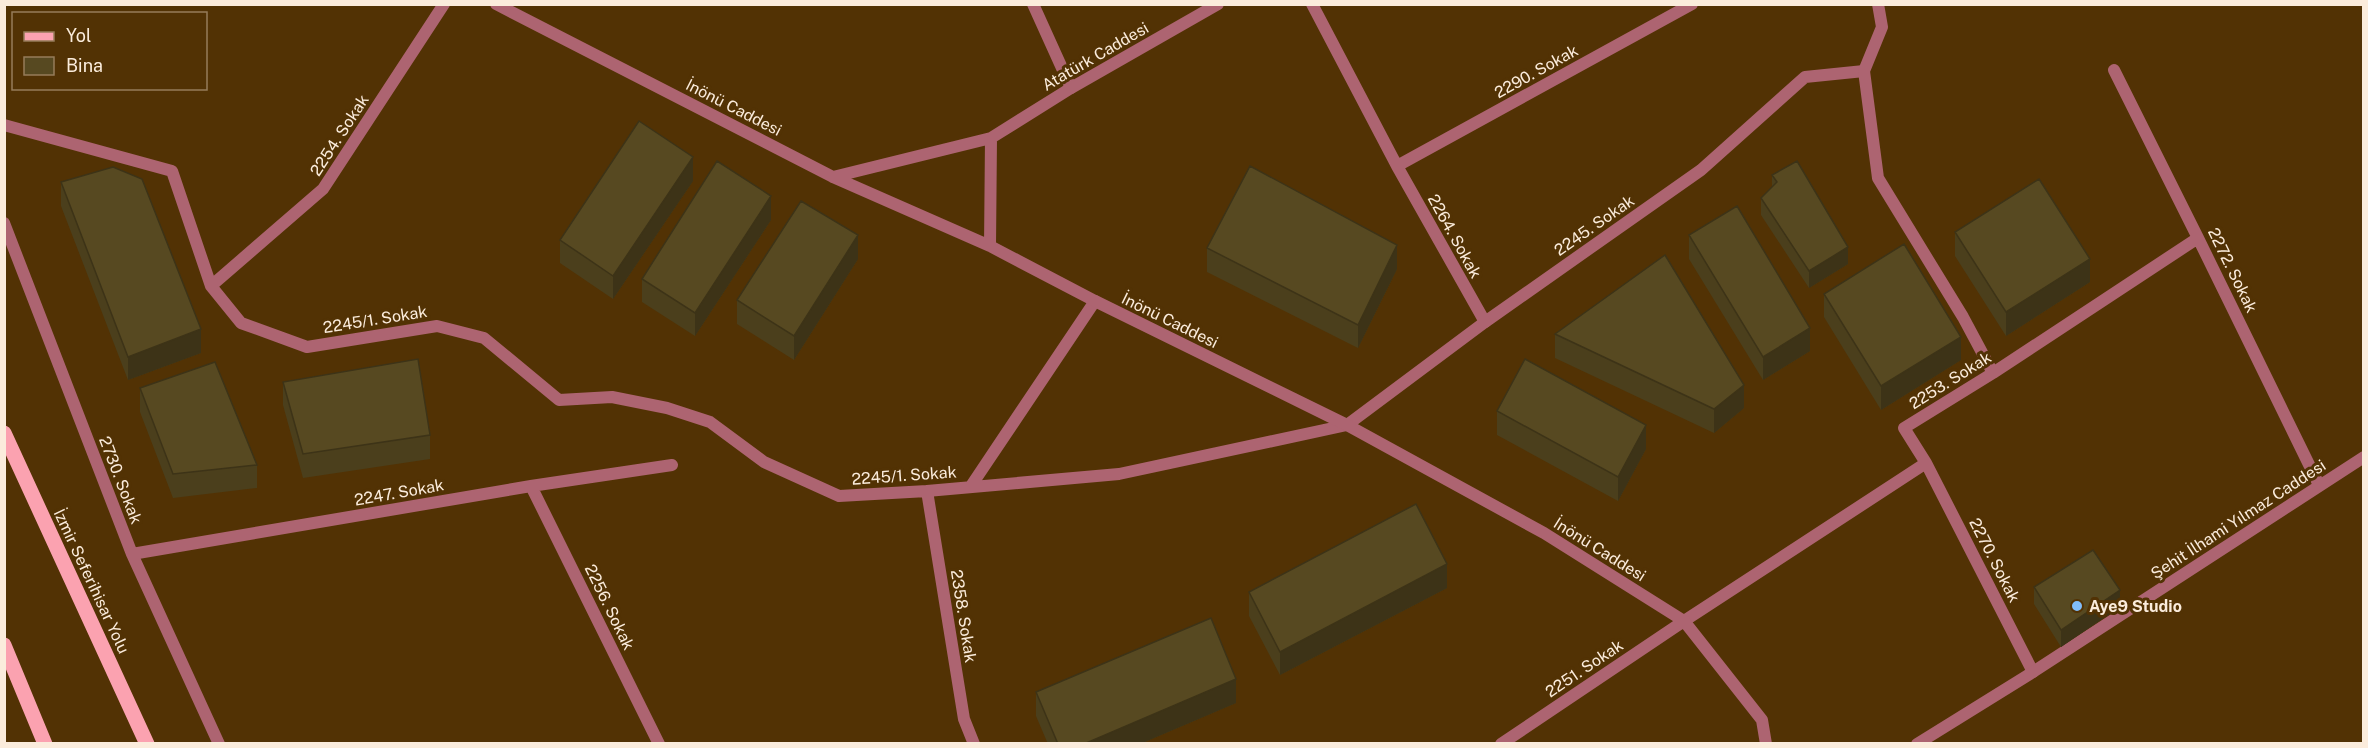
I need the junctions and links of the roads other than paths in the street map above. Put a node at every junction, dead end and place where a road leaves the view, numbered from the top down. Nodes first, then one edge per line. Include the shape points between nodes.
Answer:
1 (444, 4) edge
2 (496, 4) edge
3 (1033, 4) edge
4 (1218, 4) edge
5 (1312, 4) edge
6 (1692, 4) edge
7 (1878, 4) edge
8 (1864, 70) junction
9 (2114, 70) dead end
10 (1071, 88) junction
11 (4, 125) edge
12 (991, 138) junction
13 (1397, 166) junction
14 (833, 177) junction
15 (4, 223) edge
16 (2198, 237) junction
17 (990, 246) junction
18 (211, 286) junction
19 (1095, 302) junction
20 (1485, 322) junction
21 (1993, 373) junction
22 (1347, 425) junction
23 (4, 433) edge
24 (2364, 456) edge
25 (1926, 463) junction
26 (672, 465) dead end
27 (2319, 485) junction
28 (531, 486) junction
29 (971, 486) junction
30 (927, 491) junction
31 (132, 554) junction
32 (1684, 621) junction
33 (4, 645) edge
34 (2033, 672) junction
35 (45, 744) edge
36 (147, 744) edge
37 (219, 744) edge
38 (659, 744) edge
39 (974, 744) edge
40 (1502, 744) edge
41 (1766, 744) edge
42 (1917, 744) edge

1 - 18 street, 2254. Sokak via 323,189
2 - 14 street, İnönü Caddesi
3 - 10 street
4 - 10 street, Atatürk Caddesi
5 - 13 street, 2264. Sokak
6 - 13 street, 2290. Sokak
7 - 8 street via 1882,27
8 - 20 street, 2245. Sokak via 1805,77 1701,170
8 - 21 street via 1878,178
9 - 16 street, 2272. Sokak
10 - 12 street, Atatürk Caddesi
11 - 18 street, 2245/1. Sokak via 172,171
12 - 14 street, Atatürk Caddesi
12 - 17 street
13 - 20 street, 2264. Sokak
14 - 17 street, İnönü Caddesi
15 - 31 street, 2730. Sokak
16 - 21 street, 2253. Sokak
16 - 27 street, 2272. Sokak
17 - 19 street, İnönü Caddesi
18 - 30 street, 2245/1. Sokak via 241,322 307,347 437,326 484,338 559,400 612,397 710,422 764,462 839,496
19 - 22 street, İnönü Caddesi
19 - 29 street
20 - 22 street, 2245. Sokak
21 - 25 street, 2253. Sokak via 1904,428
22 - 29 street, 2245/1. Sokak via 1119,474
22 - 32 street, İnönü Caddesi via 1544,533
23 - 36 main road, İzmir Seferihisar Yolu
24 - 27 street, Şehit İlhami Yılmaz Caddesi
25 - 32 street
25 - 34 street, 2270. Sokak
26 - 28 street, 2247. Sokak
27 - 34 street, Şehit İlhami Yılmaz Caddesi
28 - 31 street, 2247. Sokak
28 - 38 street, 2256. Sokak
29 - 30 street, 2245/1. Sokak
30 - 39 street, 2358. Sokak via 964,719
31 - 37 street, 2730. Sokak
32 - 40 street, 2251. Sokak
32 - 41 street, İnönü Caddesi via 1762,720
33 - 35 main road
34 - 42 street, Şehit İlhami Yılmaz Caddesi

